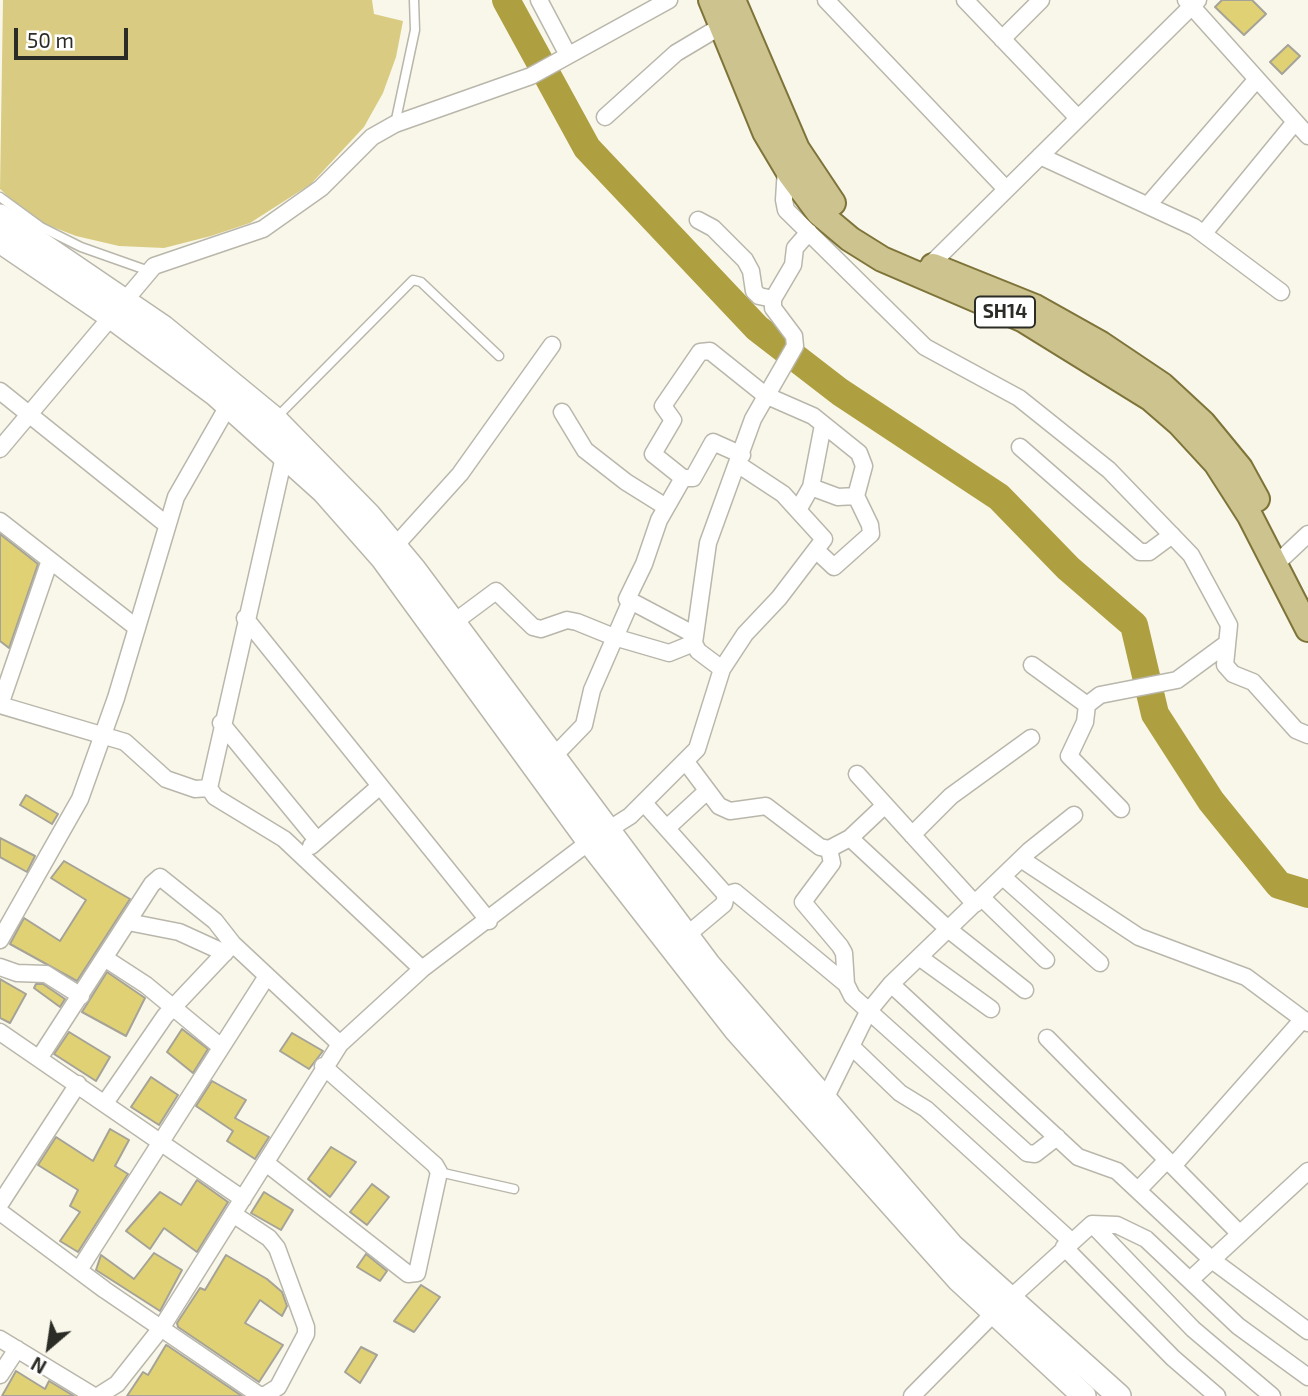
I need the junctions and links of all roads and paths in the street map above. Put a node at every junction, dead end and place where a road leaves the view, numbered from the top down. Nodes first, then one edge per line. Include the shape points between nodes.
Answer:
1 (414, 0) edge
2 (539, 0) edge
3 (668, 0) edge
4 (711, 0) edge
5 (733, 0) edge
6 (826, 0) edge
7 (965, 0) edge
8 (1041, 0) edge
9 (1192, 2) edge
10 (723, 25) junction
11 (1002, 39) junction
12 (561, 59) junction
13 (1257, 79) junction
14 (605, 117) dead end
15 (1078, 118) junction
16 (1295, 122) junction
17 (395, 124) junction
18 (1308, 136) edge
19 (1040, 156) junction
20 (786, 168) junction
21 (1006, 189) junction
22 (0, 197) edge
23 (1148, 205) junction
24 (0, 216) edge
25 (698, 220) dead end
26 (809, 232) junction
27 (1204, 233) junction
28 (0, 241) edge
29 (149, 271) junction
30 (925, 271) junction
31 (1281, 292) dead end
32 (773, 299) junction
33 (118, 308) junction
34 (552, 345) dead end
35 (499, 356) dead end
36 (0, 391) edge
37 (766, 394) junction
38 (233, 397) junction
39 (562, 412) dead end
40 (29, 413) junction
41 (275, 419) junction
42 (823, 425) junction
43 (288, 445) junction
44 (1020, 447) dead end
45 (0, 449) edge
46 (741, 460) junction
47 (683, 478) junction
48 (811, 487) junction
49 (856, 496) junction
50 (666, 507) junction
51 (798, 510) junction
52 (0, 521) edge
53 (167, 525) junction
54 (1308, 534) edge
55 (1172, 535) junction
56 (395, 546) junction
57 (817, 551) junction
58 (50, 560) junction
59 (1282, 561) junction
60 (1308, 595) edge
61 (630, 603) junction
62 (245, 618) junction
63 (453, 623) junction
64 (137, 628) junction
65 (1308, 629) edge
66 (614, 637) junction
67 (695, 639) junction
68 (1226, 644) junction
69 (1032, 665) dead end
70 (722, 669) junction
71 (0, 705) edge
72 (1087, 705) junction
73 (221, 723) junction
74 (1308, 735) edge
75 (104, 736) junction
76 (1031, 738) dead end
77 (553, 757) junction
78 (686, 762) junction
79 (856, 774) dead end
80 (380, 786) junction
81 (209, 788) junction
82 (707, 791) junction
83 (644, 803) junction
84 (885, 805) junction
85 (1121, 809) dead end
86 (1074, 815) dead end
87 (668, 827) junction
88 (912, 835) junction
89 (599, 836) junction
90 (850, 838) junction
91 (317, 840) junction
92 (829, 849) junction
93 (301, 854) junction
94 (1021, 859) junction
95 (1003, 877) junction
96 (726, 895) junction
97 (978, 900) junction
98 (489, 921) junction
99 (128, 922) junction
100 (948, 929) junction
101 (687, 935) junction
102 (0, 940) edge
103 (229, 948) junction
104 (919, 957) junction
105 (106, 959) junction
106 (1046, 960) dead end
107 (1100, 962) dead end
108 (0, 967) edge
109 (422, 969) junction
110 (267, 976) junction
111 (846, 984) junction
112 (891, 984) junction
113 (1025, 990) dead end
114 (720, 994) junction
115 (81, 996) junction
116 (173, 1007) junction
117 (991, 1009) dead end
118 (868, 1012) junction
119 (1306, 1021) edge
120 (0, 1032) edge
121 (1047, 1038) dead end
122 (340, 1044) junction
123 (851, 1046) junction
124 (221, 1047) junction
125 (40, 1057) junction
126 (323, 1066) junction
127 (78, 1084) junction
128 (811, 1094) junction
129 (105, 1104) junction
130 (1057, 1137) junction
131 (158, 1143) junction
132 (266, 1163) junction
133 (1170, 1163) junction
134 (1308, 1171) edge
135 (439, 1172) junction
136 (514, 1189) dead end
137 (1139, 1189) junction
138 (243, 1199) junction
139 (0, 1204) edge
140 (0, 1212) edge
141 (233, 1214) junction
142 (1092, 1224) junction
143 (1240, 1234) junction
144 (1068, 1244) junction
145 (1212, 1260) junction
146 (79, 1270) junction
147 (1190, 1280) junction
148 (1002, 1305) junction
149 (162, 1327) junction
150 (1308, 1331) edge
151 (0, 1339) edge
152 (17, 1349) junction
153 (0, 1375) edge
154 (1097, 1377) junction
155 (1308, 1377) edge
156 (1081, 1395) edge
157 (96, 1396) edge
158 (912, 1396) edge
159 (1119, 1396) edge
160 (1217, 1396) edge
161 (1272, 1396) edge

1 - 17 lane via 415,30
2 - 12 street
3 - 12 street
4 - 10 main road, SH14
5 - 30 main road, SH14 via 797,149 815,180 863,231
6 - 21 street
7 - 11 street
8 - 11 street
9 - 13 street
9 - 15 street
10 - 14 street via 676,53
10 - 20 main road, SH14 via 765,132
11 - 15 street
12 - 17 street via 531,76
13 - 16 street
13 - 23 street
15 - 19 street
16 - 18 street
16 - 27 street
17 - 29 street via 372,137 321,188 263,229
19 - 21 street
19 - 23 street
20 - 26 street via 784,206
20 - 30 main road, SH14 via 819,213 850,239
21 - 30 street
22 - 29 lane via 41,228
23 - 27 street
24 - 33 street
25 - 32 street via 713,228 745,260 759,296
26 - 32 street via 794,247 793,265
26 - 55 street via 925,347 1019,398 1109,470
27 - 31 street
28 - 33 street
29 - 33 street
30 - 59 main road, SH14 via 1024,320 1150,398 1216,463
32 - 37 street via 773,308 794,336 795,346
33 - 38 street
33 - 40 street
34 - 56 street via 460,474
35 - 41 lane via 421,282 413,280
36 - 40 street
37 - 42 street
37 - 46 street
37 - 47 street via 710,351 700,352 663,406 674,420 653,452
38 - 41 street
38 - 43 street
38 - 53 street via 187,474
39 - 50 street via 585,450
40 - 45 street
40 - 53 street
41 - 43 street
42 - 48 street
42 - 49 street via 863,460
43 - 56 street via 369,515
43 - 62 street
43 - 89 street
44 - 55 street via 1140,552 1149,552
46 - 47 street via 713,442 693,478
46 - 51 street
46 - 67 street via 708,543
47 - 50 street
48 - 49 street via 838,497
48 - 51 street
49 - 57 street via 871,534 834,567
50 - 61 street via 628,595
51 - 57 street via 824,539
52 - 58 street
53 - 64 street
54 - 59 street
55 - 68 street via 1194,559 1227,622
56 - 63 street
57 - 70 street via 745,634
58 - 64 street
58 - 71 street
59 - 60 main road, SH14
59 - 65 main road, SH14
61 - 66 street
61 - 67 street
62 - 73 street
62 - 80 street
63 - 66 street via 496,591 533,627 541,629 566,620
63 - 77 street
64 - 75 street
66 - 67 street via 669,653
66 - 77 street via 592,690 584,725
67 - 70 street via 698,651
68 - 72 street via 1177,680 1100,695
68 - 74 street via 1223,660 1228,670 1253,682 1296,730
69 - 72 street
70 - 78 street via 702,738
71 - 75 street
72 - 85 street via 1085,723 1069,756
73 - 81 street
73 - 91 street
75 - 81 street via 132,746 176,785
75 - 102 street via 80,799
76 - 88 street via 951,796
77 - 89 street
78 - 82 street
78 - 83 street
79 - 84 street
80 - 91 street
80 - 98 street
81 - 93 street via 215,797
82 - 87 street
82 - 92 street via 730,811 758,806 774,809 820,847
83 - 87 street
83 - 89 street
84 - 88 street
84 - 90 street
86 - 94 street
87 - 96 street
88 - 97 street
89 - 98 street
89 - 101 street
89 - 114 street
90 - 92 street
90 - 100 street
91 - 93 street
92 - 111 street via 832,863 803,902 844,953
93 - 109 street
94 - 95 street
94 - 119 street via 1131,932 1246,977
95 - 97 street
95 - 107 street
96 - 101 street via 724,904
96 - 111 street via 735,892
97 - 100 street
97 - 106 street
98 - 109 street
99 - 103 street
99 - 103 street via 160,877 215,921
99 - 105 street
100 - 104 street
100 - 113 street
101 - 114 street
103 - 110 street
103 - 116 street
104 - 112 street
104 - 117 street
105 - 115 street
105 - 116 street
108 - 115 street via 17,974 46,974
109 - 122 street
110 - 122 street
110 - 124 street
111 - 118 street
112 - 118 street
112 - 130 street
114 - 128 street
115 - 125 street
116 - 124 street
116 - 129 street
118 - 123 street
118 - 130 street via 1027,1153 1035,1154
119 - 133 street
120 - 125 street
121 - 133 street
122 - 126 street
123 - 128 street
123 - 144 street via 900,1093 926,1109
124 - 131 street
125 - 127 street
126 - 132 street
126 - 135 street
127 - 129 street
127 - 139 street
128 - 148 street
129 - 131 street
130 - 137 street via 1078,1157 1117,1171
131 - 138 street
131 - 146 street
132 - 135 street via 413,1275 419,1268
132 - 138 street
133 - 137 street
133 - 143 street
134 - 143 street
135 - 136 lane
137 - 145 street
138 - 141 street
140 - 146 street
141 - 149 street
141 - 149 street via 277,1248 306,1327 278,1387 272,1394 259,1395
142 - 144 street
142 - 147 street via 1117,1225 1138,1233
142 - 161 street via 1193,1329
143 - 145 street
144 - 148 street
144 - 160 street via 1173,1358
145 - 147 street
145 - 150 street
146 - 149 street
147 - 155 street via 1238,1326
148 - 154 street
148 - 156 street
148 - 158 street
149 - 157 street via 117,1384
151 - 152 street
152 - 153 street
152 - 157 street
154 - 156 street
154 - 159 street

